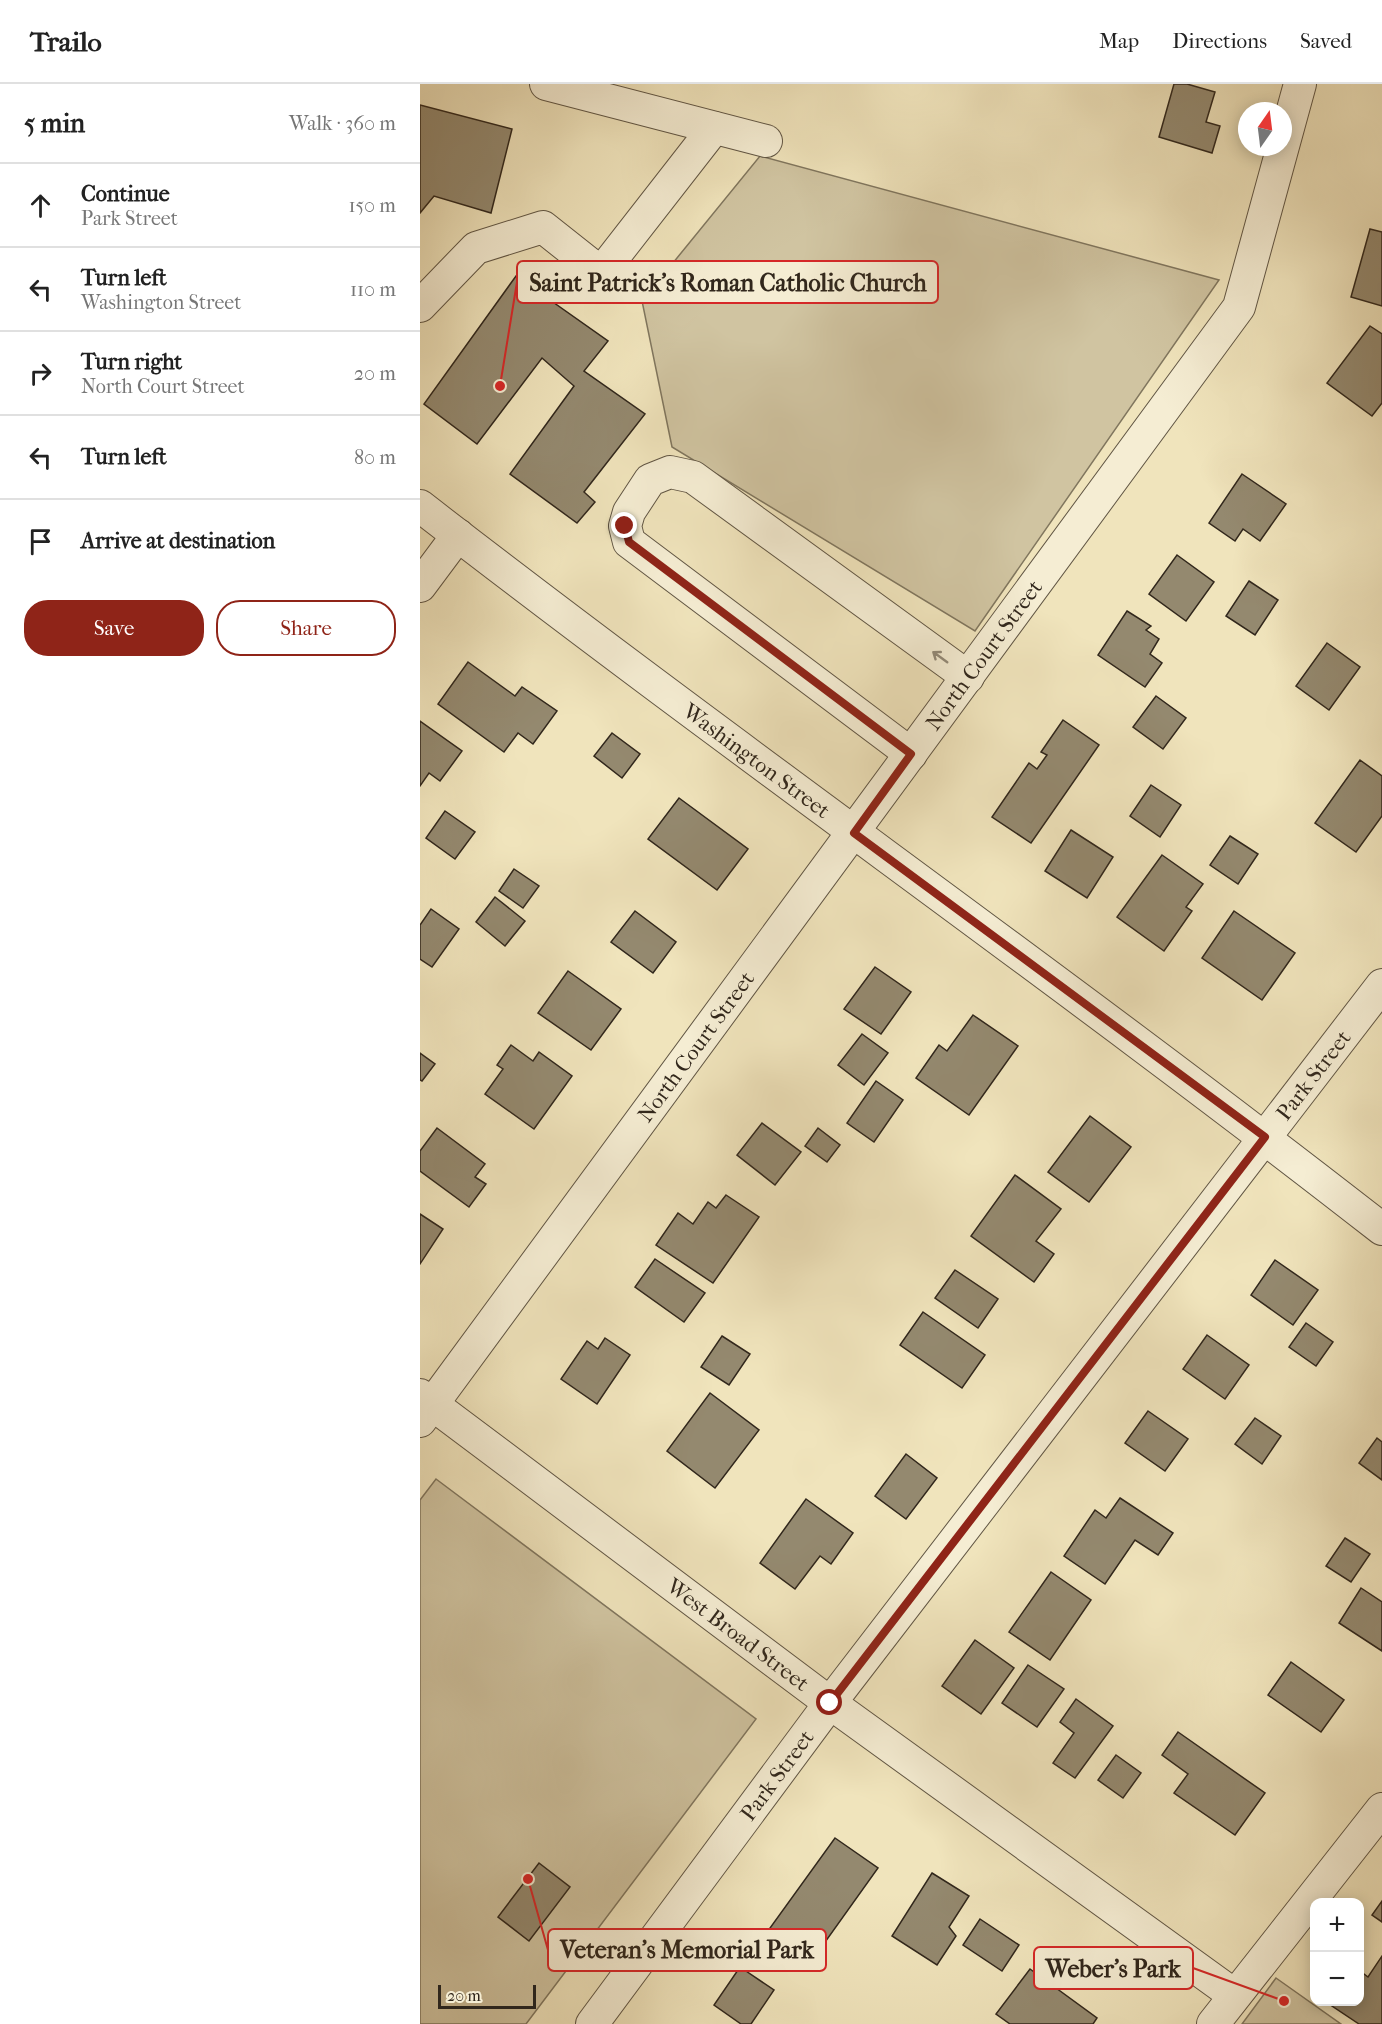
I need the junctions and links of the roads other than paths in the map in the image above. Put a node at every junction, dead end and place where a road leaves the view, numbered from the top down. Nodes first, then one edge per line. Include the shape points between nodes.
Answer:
1 (546, 84) edge
2 (1300, 84) edge
3 (714, 128) junction
4 (766, 141) dead end
5 (420, 306) edge
6 (420, 506) edge
7 (458, 535) junction
8 (420, 586) edge
9 (968, 677) junction
10 (911, 754) junction
11 (854, 833) junction
12 (1382, 985) edge
13 (1265, 1137) junction
14 (1382, 1229) edge
15 (424, 1407) edge
16 (830, 1703) junction
17 (1382, 1809) edge
18 (1234, 1995) junction
19 (592, 2024) edge
20 (1213, 2024) edge

1 - 3 street
2 - 9 street, North Court Street via 1239,307
3 - 4 street
3 - 5 street via 601,273 543,227 476,248
6 - 7 street, Washington Street
7 - 8 street
7 - 11 street, Washington Street
9 - 10 street, North Court Street
9 -> 10 street via 693,477 670,472 650,480 629,512 625,526 629,542
10 - 11 street, North Court Street
11 - 13 street, Washington Street
11 - 15 street, North Court Street
12 - 13 street, Park Street
13 - 14 street, Washington Street
13 - 16 street, Park Street
15 - 16 street, West Broad Street
16 - 18 street, West Broad Street
16 - 19 street, Park Street
17 - 18 street
18 - 20 street

